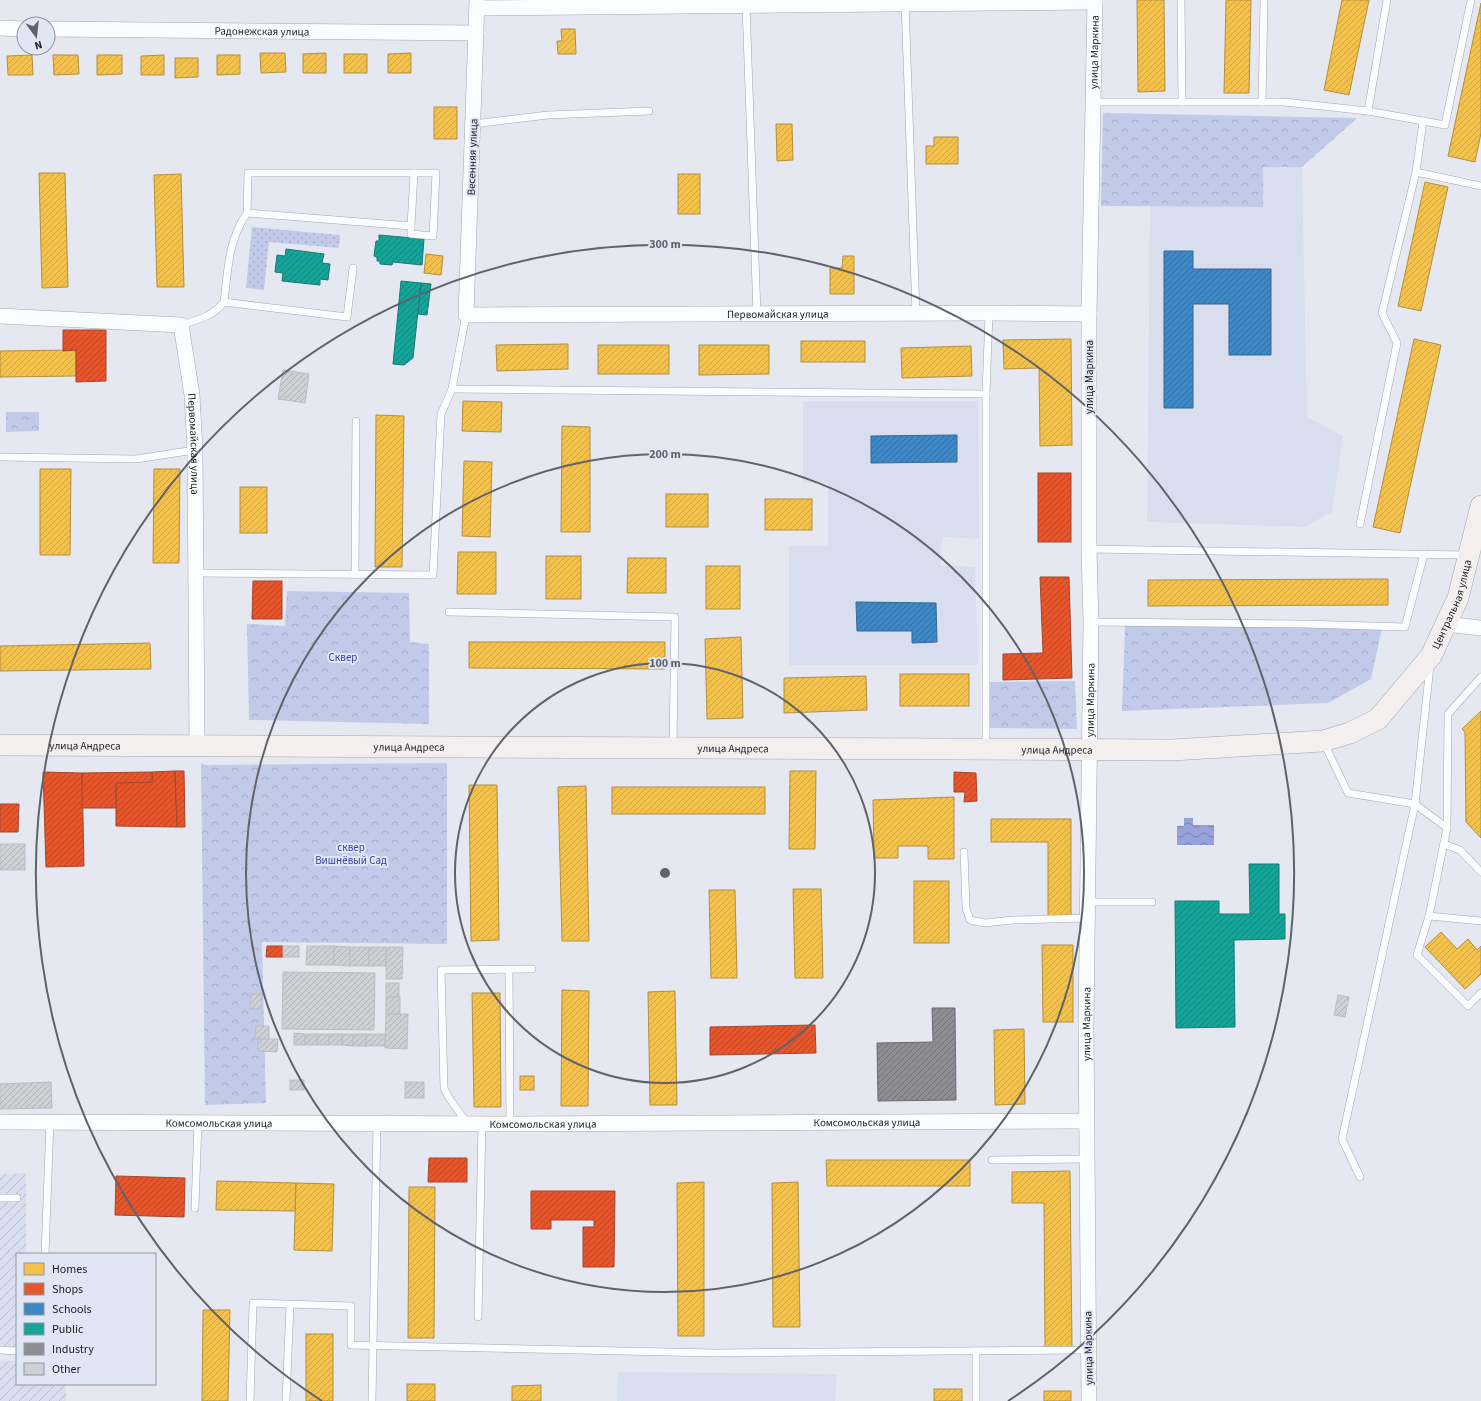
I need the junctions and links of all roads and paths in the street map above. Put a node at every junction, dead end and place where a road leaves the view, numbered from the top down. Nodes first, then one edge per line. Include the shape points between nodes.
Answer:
1 (1181, 0) edge
2 (1264, 0) edge
3 (1387, 0) edge
4 (1471, 0) edge
5 (1095, 1) edge
6 (905, 2) edge
7 (477, 4) edge
8 (746, 5) junction
9 (0, 28) edge
10 (16, 28) edge
11 (56, 29) edge
12 (476, 33) junction
13 (1093, 102) junction
14 (1182, 102) junction
15 (1262, 102) junction
16 (1368, 111) junction
17 (649, 112) dead end
18 (1423, 121) junction
19 (473, 124) junction
20 (1416, 172) junction
21 (414, 173) junction
22 (1481, 186) edge
23 (247, 213) junction
24 (411, 226) junction
25 (353, 268) dead end
26 (224, 302) junction
27 (989, 313) junction
28 (757, 314) junction
29 (916, 314) junction
30 (1090, 314) junction
31 (466, 315) junction
32 (0, 316) edge
33 (181, 325) junction
34 (452, 388) junction
35 (986, 394) junction
36 (356, 421) dead end
37 (195, 450) junction
38 (0, 457) edge
39 (1481, 506) edge
40 (1360, 524) dead end
41 (1089, 549) junction
42 (1424, 554) junction
43 (1470, 555) junction
44 (195, 573) junction
45 (355, 574) junction
46 (449, 612) dead end
47 (1091, 622) junction
48 (1446, 624) junction
49 (1481, 628) edge
50 (1432, 656) junction
51 (1481, 677) edge
52 (1323, 741) junction
53 (0, 745) edge
54 (197, 746) junction
55 (673, 748) junction
56 (986, 749) junction
57 (1088, 750) junction
58 (1415, 804) junction
59 (1447, 828) junction
60 (1444, 844) junction
61 (964, 852) dead end
62 (1481, 872) edge
63 (1087, 902) junction
64 (1152, 902) dead end
65 (1429, 916) junction
66 (1087, 918) junction
67 (1481, 921) edge
68 (532, 969) dead end
69 (510, 970) junction
70 (1481, 993) edge
71 (1086, 1121) junction
72 (0, 1122) edge
73 (50, 1122) junction
74 (198, 1122) junction
75 (377, 1123) junction
76 (474, 1124) junction
77 (510, 1124) junction
78 (1086, 1159) junction
79 (992, 1160) dead end
80 (1360, 1177) dead end
81 (0, 1198) edge
82 (17, 1198) dead end
83 (195, 1208) dead end
84 (45, 1253) edge
85 (290, 1304) junction
86 (478, 1317) dead end
87 (373, 1345) junction
88 (0, 1350) edge
89 (1088, 1350) junction
90 (16, 1351) edge
91 (976, 1351) junction
92 (250, 1401) edge
93 (286, 1401) edge
94 (372, 1401) edge
95 (976, 1401) edge
96 (1089, 1401) edge

1 - 14 lane
2 - 15 lane
3 - 16 lane
4 - 18 lane via 1445,125
5 - 6 street
5 - 13 street, улица Маркина
6 - 8 street
6 - 29 lane
7 - 8 street
7 - 12 street, Весенняя улица
8 - 28 lane
9 - 10 street
11 - 12 street, Радонежская улица
12 - 19 street, Весенняя улица
13 - 14 lane
13 - 30 street, улица Маркина
14 - 15 lane
15 - 16 lane
16 - 18 lane
17 - 19 lane via 548,115
18 - 20 lane
19 - 31 street, Весенняя улица
20 - 22 lane
20 - 40 lane via 1382,313 1397,343
21 - 23 lane via 248,173
21 - 24 lane
21 - 24 lane via 436,174 432,236 411,234
23 - 24 lane
23 - 26 lane via 240,223 230,249
25 - 26 lane via 347,317
26 - 33 lane via 212,314
27 - 29 street, Первомайская улица
27 - 30 street, Первомайская улица
27 - 35 lane
28 - 29 street, Первомайская улица
28 - 31 street, Первомайская улица
30 - 41 street, улица Маркина
31 - 34 lane
32 - 33 street
33 - 37 street, Первомайская улица via 192,395
34 - 35 lane
34 - 45 lane via 441,414 433,575
35 - 56 lane
36 - 45 lane
37 - 38 lane via 136,459
37 - 44 street, Первомайская улица
39 - 43 street, Центральная улица
41 - 42 lane
41 - 47 street, улица Маркина
42 - 43 lane
42 - 47 lane via 1405,627
43 - 48 street, Центральная улица via 1458,598
44 - 45 lane
44 - 54 street, Первомайская улица
46 - 55 lane via 675,617
47 - 57 street, улица Маркина
48 - 49 street
48 - 50 street, Центральная улица
50 - 52 street, улица Андреса via 1378,720 1350,733
50 - 58 lane
51 - 59 lane via 1448,714
52 - 57 street, улица Андреса via 1172,750
52 - 58 lane via 1348,793
53 - 54 street, улица Андреса
54 - 55 street, улица Андреса
55 - 56 street, улица Андреса
56 - 57 street, улица Андреса
57 - 63 street, улица Маркина
58 - 59 lane
58 - 80 lane via 1342,1139
59 - 60 lane
60 - 62 lane via 1460,850
60 - 65 lane
61 - 66 lane via 966,908 970,920 985,923
63 - 64 lane
63 - 66 street, улица Маркина
65 - 67 lane
65 - 70 lane via 1416,955 1468,1006
66 - 71 street, улица Маркина
68 - 69 lane
69 - 76 lane via 441,970 444,1088
69 - 77 lane
71 - 77 street, Комсомольская улица
71 - 78 street, улица Маркина
72 - 73 street, Комсомольская улица
73 - 74 street, Комсомольская улица
73 - 84 lane
74 - 75 street, Комсомольская улица
74 - 83 lane
75 - 76 street, Комсомольская улица
75 - 87 lane
76 - 77 street, Комсомольская улица
76 - 86 lane
78 - 79 lane
78 - 89 street, улица Маркина
81 - 82 lane
85 - 87 lane via 351,1306 351,1345
85 - 92 lane via 253,1303
85 - 93 lane
87 - 91 lane via 714,1354
87 - 94 lane
88 - 90 lane
89 - 91 lane
89 - 96 street, улица Маркина
91 - 95 lane

